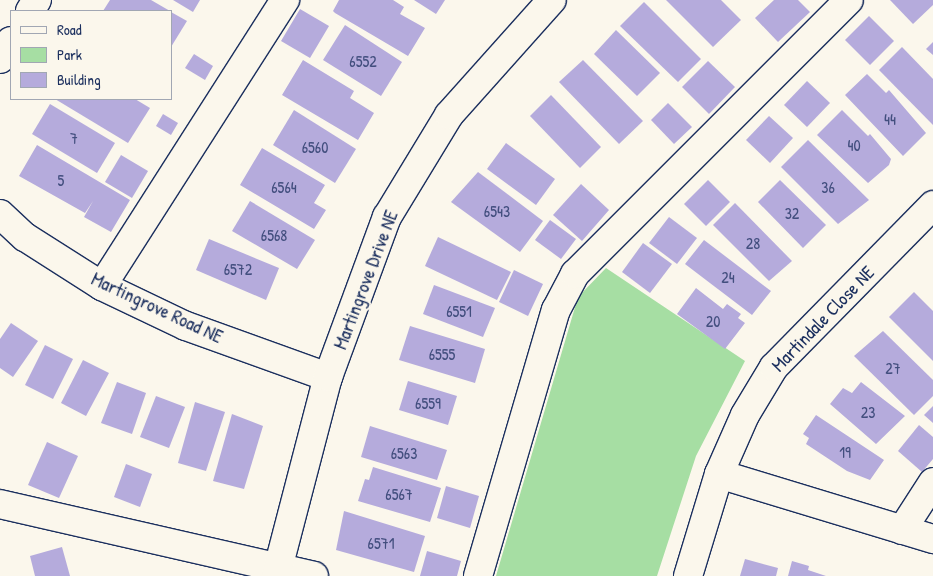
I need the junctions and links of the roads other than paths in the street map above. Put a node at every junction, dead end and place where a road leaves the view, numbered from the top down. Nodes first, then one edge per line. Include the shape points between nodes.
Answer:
1 (285, 0) edge
2 (552, 0) edge
3 (849, 0) edge
4 (10, 43) edge
5 (0, 59) edge
6 (933, 205) edge
7 (0, 214) edge
8 (102, 286) junction
9 (328, 377) junction
10 (719, 474) junction
11 (933, 482) edge
12 (1, 507) edge
13 (902, 530) junction
14 (933, 539) edge
15 (277, 571) edge
16 (314, 576) edge
17 (478, 576) edge
18 (688, 576) edge

1 - 8 street
2 - 9 street, Martingrove Drive NE via 450,115 387,217
3 - 17 street via 574,274 556,310
4 - 5 street
6 - 10 street, Martindale Close NE via 774,367 745,415
7 - 8 street, Martingrove Road NE via 25,237
8 - 9 street, Martingrove Road NE via 186,326
9 - 15 street, Martingrove Drive NE
10 - 13 street
10 - 18 street, Martindale Close NE
11 - 13 street
12 - 15 street
13 - 14 street
15 - 16 street

